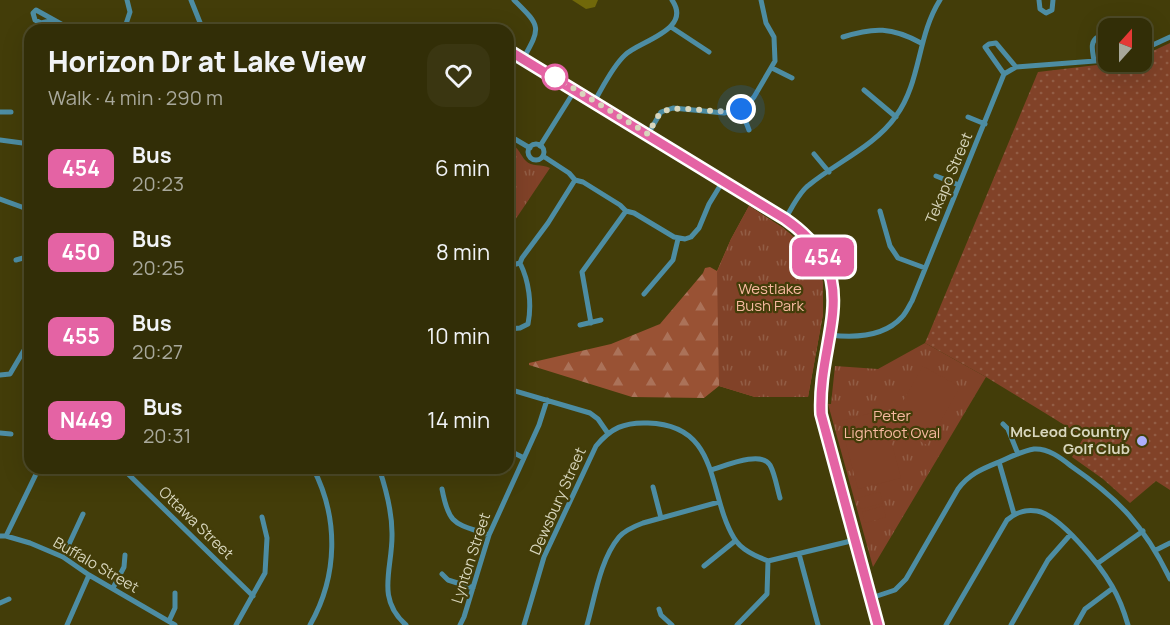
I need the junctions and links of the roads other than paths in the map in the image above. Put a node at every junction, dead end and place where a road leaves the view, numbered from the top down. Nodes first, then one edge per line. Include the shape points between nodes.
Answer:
1 (127, 0) edge
2 (191, 0) edge
3 (514, 0) edge
4 (672, 0) edge
5 (761, 0) edge
6 (940, 0) edge
7 (1039, 0) edge
8 (1053, 0) edge
9 (54, 20) dead end
10 (61, 24) edge
11 (126, 24) edge
12 (201, 24) edge
13 (671, 27) junction
14 (843, 37) dead end
15 (1098, 37) edge
16 (1170, 37) edge
17 (921, 43) junction
18 (1152, 45) edge
19 (709, 52) dead end
20 (514, 53) edge
21 (523, 58) junction
22 (1098, 60) edge
23 (1094, 61) junction
24 (1016, 67) junction
25 (772, 68) junction
26 (1004, 74) junction
27 (792, 78) dead end
28 (575, 90) junction
29 (864, 90) dead end
30 (594, 102) junction
31 (741, 109) junction
32 (0, 112) edge
33 (11, 112) dead end
34 (896, 117) junction
35 (968, 117) dead end
36 (985, 124) junction
37 (749, 130) dead end
38 (648, 134) junction
39 (514, 139) edge
40 (0, 140) edge
41 (24, 143) edge
42 (540, 146) junction
43 (530, 148) junction
44 (814, 154) dead end
45 (543, 156) junction
46 (829, 172) junction
47 (936, 176) dead end
48 (575, 180) junction
49 (723, 181) junction
50 (959, 185) junction
51 (0, 199) edge
52 (24, 208) edge
53 (626, 211) junction
54 (880, 211) dead end
55 (785, 219) junction
56 (678, 239) junction
57 (24, 258) edge
58 (15, 260) dead end
59 (520, 263) junction
60 (514, 264) edge
61 (925, 268) junction
62 (644, 294) dead end
63 (601, 320) dead end
64 (591, 323) junction
65 (580, 325) dead end
66 (514, 328) edge
67 (830, 335) junction
68 (24, 352) edge
69 (0, 375) edge
70 (514, 391) edge
71 (547, 400) junction
72 (1003, 423) dead end
73 (607, 432) junction
74 (0, 433) edge
75 (11, 434) dead end
76 (514, 453) edge
77 (1018, 454) junction
78 (524, 458) junction
79 (999, 462) junction
80 (711, 470) junction
81 (36, 474) edge
82 (128, 474) edge
83 (316, 474) edge
84 (381, 474) edge
85 (653, 487) dead end
86 (442, 489) dead end
87 (780, 498) dead end
88 (719, 502) junction
89 (83, 514) dead end
90 (1014, 514) junction
91 (262, 517) dead end
92 (661, 518) junction
93 (1143, 531) junction
94 (489, 535) junction
95 (1070, 535) junction
96 (3, 536) edge
97 (855, 540) junction
98 (735, 541) junction
99 (1170, 543) edge
100 (1156, 550) junction
101 (799, 554) junction
102 (125, 555) dead end
103 (63, 556) junction
104 (768, 561) junction
105 (1098, 564) junction
106 (704, 566) dead end
107 (442, 574) dead end
108 (89, 575) junction
109 (1170, 579) edge
110 (113, 588) junction
111 (473, 588) junction
112 (1113, 588) junction
113 (175, 593) dead end
114 (253, 596) junction
115 (871, 598) junction
116 (9, 599) dead end
117 (0, 603) edge
118 (659, 609) dead end
119 (169, 621) junction
120 (68, 625) edge
121 (175, 625) edge
122 (236, 625) edge
123 (310, 625) edge
124 (406, 625) edge
125 (460, 625) edge
126 (524, 625) edge
127 (587, 625) edge
128 (672, 625) edge
129 (737, 625) edge
130 (818, 625) edge
131 (878, 625) edge
132 (946, 625) edge
133 (1011, 625) edge
134 (1076, 625) edge
135 (1128, 625) edge

1 - 11 street via 130,12
2 - 12 street
3 - 21 street via 534,19 537,30
4 - 13 street via 675,16
5 - 25 street via 774,37
6 - 17 street
7 - 8 street via 1040,9 1046,13 1052,10
9 - 10 street
13 - 19 street
13 - 30 street via 625,54
14 - 17 street via 885,29
15 - 23 street via 1092,44
16 - 18 street
17 - 34 street via 909,92
20 - 21 street
21 - 28 street
22 - 23 street
23 - 24 street
24 - 26 street
24 - 26 street via 996,43 989,44 985,47
25 - 27 street
25 - 31 street via 754,97
26 - 36 street, Tekapo Street
28 - 30 street
28 - 42 street
29 - 34 street
30 - 38 street
31 - 37 street
31 - 38 street via 724,112 673,108 661,112
32 - 33 street
34 - 46 street via 878,136
35 - 36 street
36 - 50 street, Tekapo Street
38 - 49 street
39 - 43 street
40 - 41 street
42 - 43 street
42 - 45 street
43 - 45 street via 532,159
44 - 46 street
45 - 48 street
46 - 55 street via 807,186
47 - 50 street
48 - 53 street
48 - 59 street
49 - 55 street
49 - 56 street via 699,228 691,237
50 - 61 street, Tekapo Street
51 - 52 street
53 - 56 street
53 - 64 street via 582,272
54 - 61 street via 890,246 898,258
55 - 67 street via 808,237 827,266 834,295
56 - 62 street via 673,260
57 - 58 street
59 - 60 street
59 - 66 street via 528,281 528,324
61 - 67 street, Tekapo Street via 902,317 885,329 866,336
63 - 64 street
64 - 65 street
67 - 97 street via 821,414
68 - 69 street via 10,374
70 - 71 street
71 - 73 street via 590,412
71 - 78 street, Lynton Street
72 - 77 street
73 - 80 street via 636,422 671,426 699,446
73 - 126 street, Dewsbury Street via 596,446 544,557
74 - 75 street
76 - 78 street
77 - 79 street
77 - 93 street via 1035,449 1057,455 1104,490
78 - 94 street, Lynton Street
79 - 90 street
79 - 115 street via 967,476 906,579 895,590
80 - 87 street via 765,459 771,466
80 - 88 street
81 - 96 street
82 - 114 street, Ottawa Street
83 - 123 street via 328,508 332,550 327,585
84 - 124 street via 389,499 392,532 388,598 394,614
85 - 92 street
86 - 94 street via 452,520
88 - 92 street
88 - 98 street
89 - 103 street
90 - 95 street via 1036,511 1048,515
90 - 132 street via 1006,520
91 - 114 street via 267,538 265,573
92 - 127 street via 631,527 620,536 604,566
93 - 100 street
93 - 105 street
94 - 111 street, Lynton Street
95 - 105 street
95 - 133 street via 1048,560
96 - 103 street, Buffalo Street
97 - 101 street
97 - 115 street
98 - 104 street
98 - 106 street
99 - 100 street
100 - 109 street
101 - 104 street
101 - 130 street
102 - 110 street via 124,567
103 - 108 street, Buffalo Street
104 - 129 street via 767,594
105 - 112 street
107 - 111 street via 447,580
108 - 110 street, Buffalo Street
108 - 120 street
110 - 119 street, Buffalo Street
111 - 125 street, Lynton Street
112 - 134 street via 1085,609
112 - 135 street
113 - 119 street via 175,608
114 - 122 street
115 - 131 street
116 - 117 street
118 - 128 street
119 - 121 street, Buffalo Street

